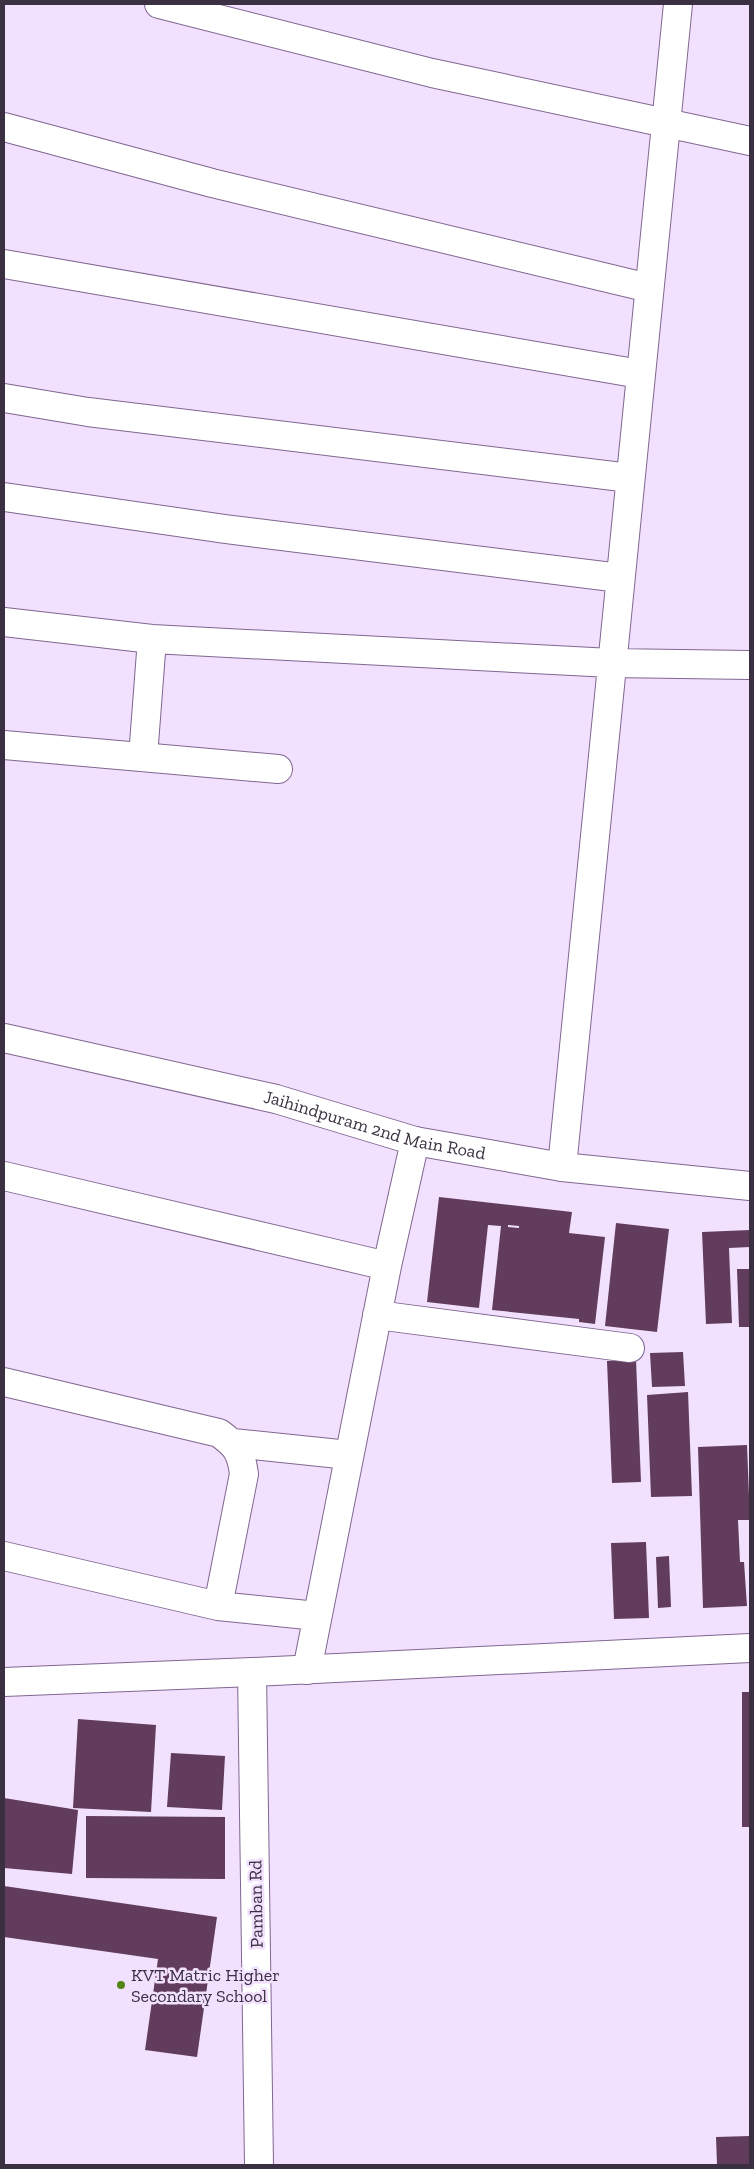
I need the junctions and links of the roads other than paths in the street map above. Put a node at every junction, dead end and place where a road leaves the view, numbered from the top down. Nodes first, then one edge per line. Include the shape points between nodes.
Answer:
1 (159, 4) edge
2 (678, 4) edge
3 (666, 123) junction
4 (4, 127) edge
5 (750, 141) edge
6 (4, 264) edge
7 (649, 288) junction
8 (640, 374) junction
9 (4, 398) edge
10 (630, 478) junction
11 (4, 497) edge
12 (620, 578) junction
13 (4, 622) edge
14 (152, 640) junction
15 (611, 663) junction
16 (750, 665) edge
17 (4, 745) edge
18 (143, 758) junction
19 (278, 769) dead end
20 (4, 1038) edge
21 (415, 1141) junction
22 (562, 1167) junction
23 (4, 1176) edge
24 (750, 1186) edge
25 (387, 1266) junction
26 (377, 1315) junction
27 (630, 1348) dead end
28 (4, 1382) edge
29 (233, 1443) junction
30 (349, 1455) junction
31 (4, 1556) edge
32 (218, 1606) junction
33 (318, 1616) junction
34 (750, 1648) edge
35 (307, 1670) junction
36 (252, 1672) junction
37 (4, 1682) edge
38 (260, 2165) edge

1 - 3 street via 432,73
2 - 3 street
3 - 5 street
3 - 7 street
4 - 7 street via 221,185
6 - 8 street
7 - 8 street
8 - 10 street
9 - 10 street via 88,412
10 - 12 street
11 - 12 street via 225,529
12 - 15 street
13 - 14 street
14 - 15 street
14 - 18 street
15 - 16 street
15 - 22 street
17 - 18 street
18 - 19 street
20 - 21 street, Jaihindpuram 2nd Main Road via 276,1099
21 - 22 street, Jaihindpuram 2nd Main Road
21 - 25 street
22 - 24 street, Jaihindpuram 2nd Main Road
23 - 25 street
25 - 26 street
26 - 27 street
26 - 30 street
28 - 29 street via 219,1433
29 - 30 street
29 - 32 street via 242,1457 244,1474
30 - 33 street
31 - 32 street
32 - 33 street
33 - 35 street
34 - 35 street
35 - 36 street
36 - 37 street
36 - 38 street, Pamban Rd

